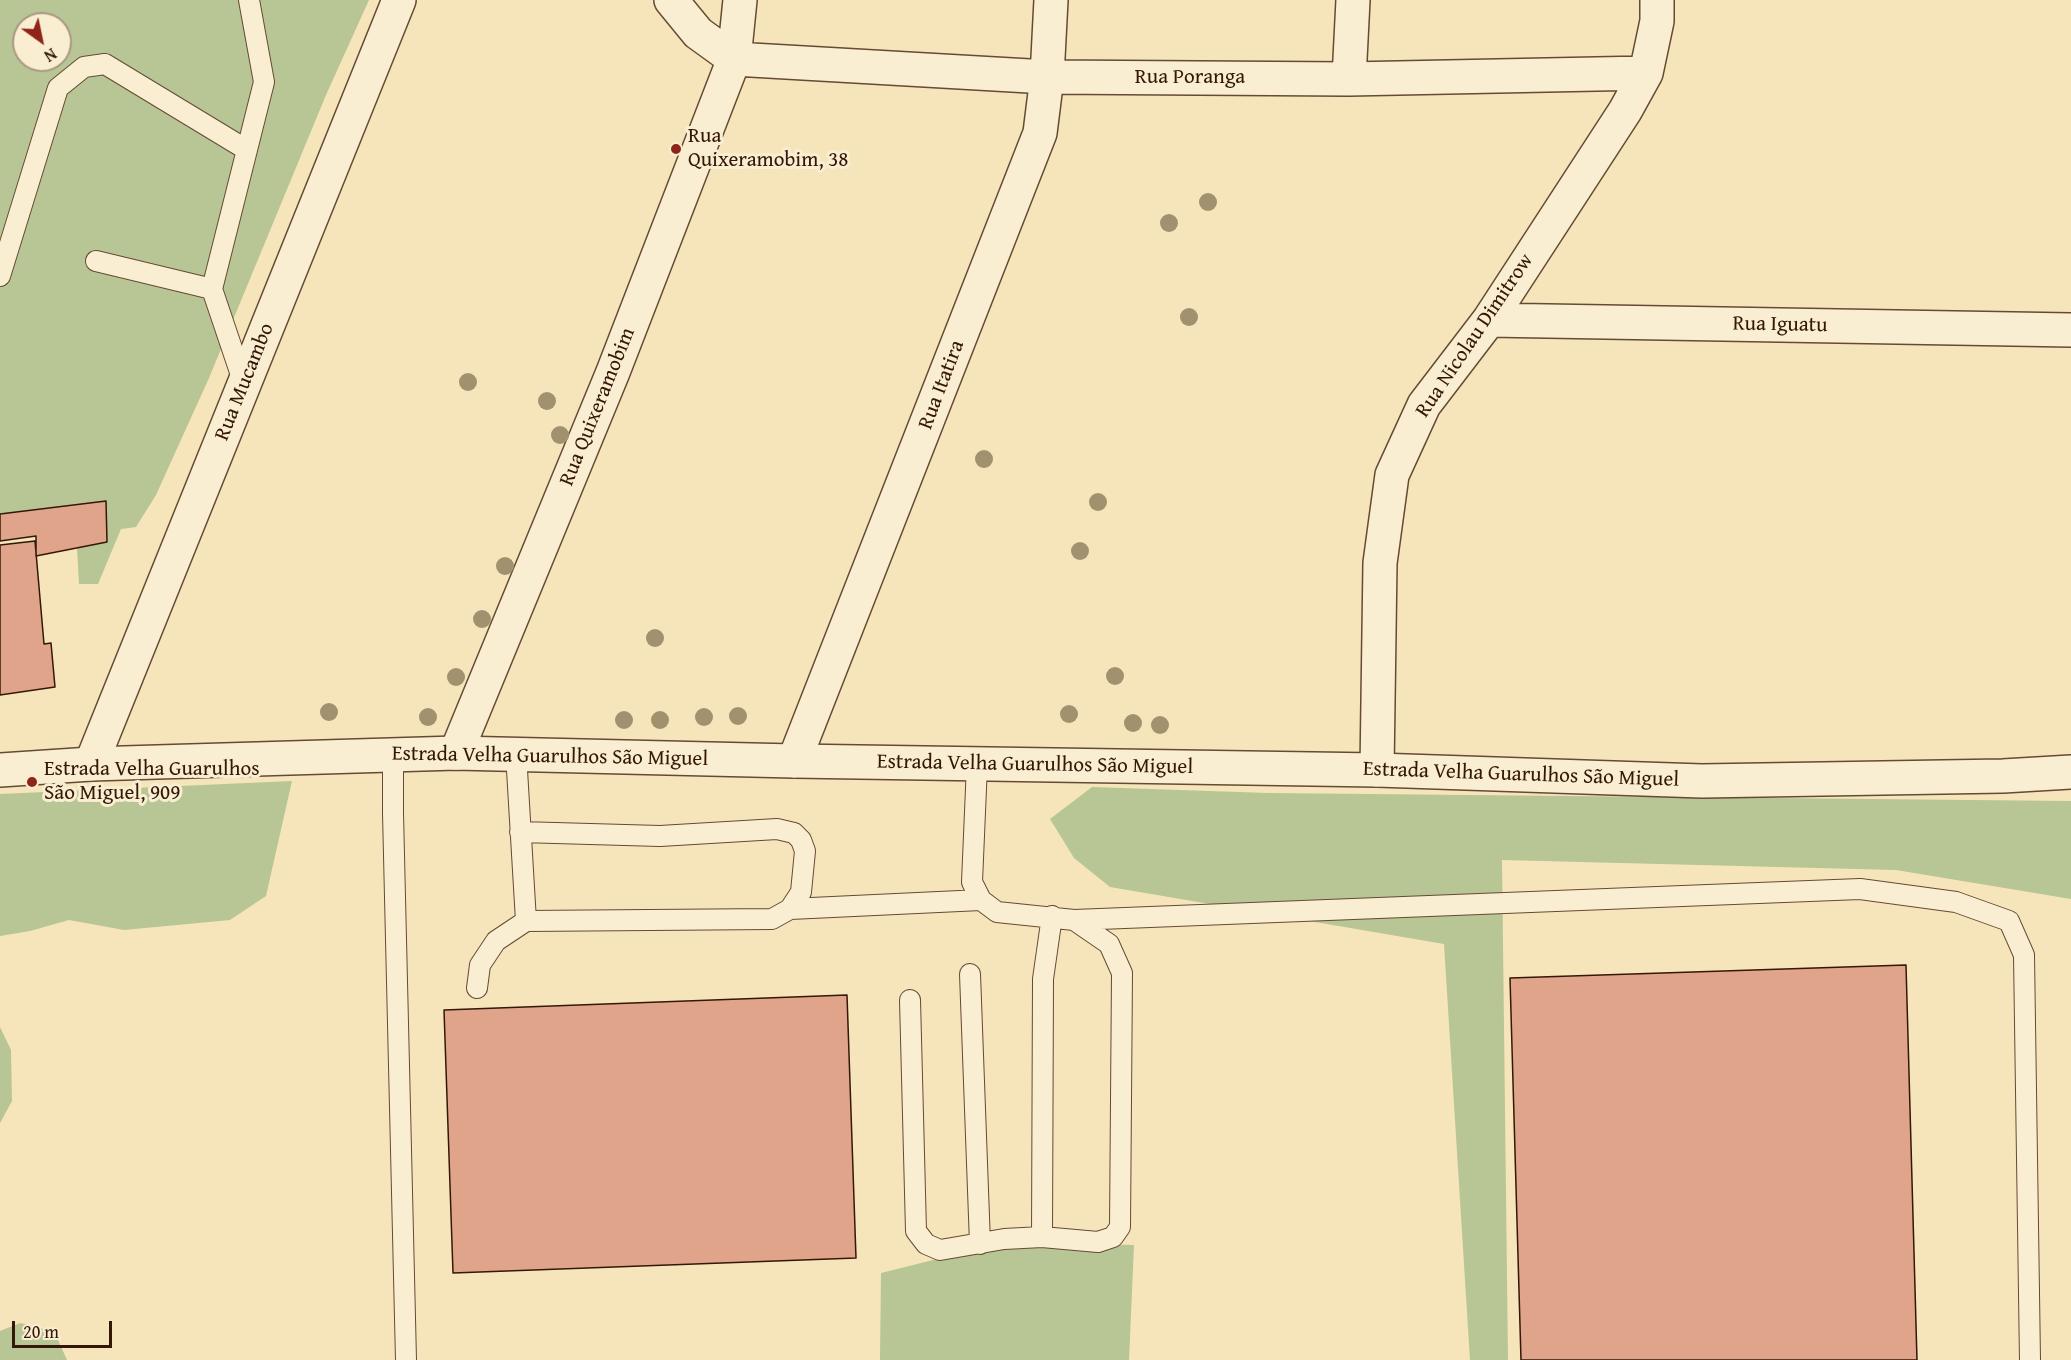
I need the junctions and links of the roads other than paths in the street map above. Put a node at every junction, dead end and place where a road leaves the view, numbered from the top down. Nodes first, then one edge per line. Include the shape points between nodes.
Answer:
1 (249, 0) edge
2 (399, 0) edge
3 (671, 0) edge
4 (740, 0) edge
5 (1051, 0) edge
6 (1353, 0) edge
7 (1657, 0) edge
8 (734, 59) junction
9 (1646, 73) junction
10 (1047, 77) junction
11 (1349, 79) junction
12 (247, 150) junction
13 (96, 261) dead end
14 (0, 276) edge
15 (212, 289) junction
16 (1489, 320) junction
17 (2071, 330) edge
18 (244, 384) junction
19 (456, 753) junction
20 (516, 753) junction
21 (393, 755) junction
22 (794, 761) junction
23 (91, 764) junction
24 (977, 765) junction
25 (0, 770) edge
26 (1377, 770) junction
27 (2071, 772) edge
28 (520, 832) junction
29 (981, 900) junction
30 (790, 909) junction
31 (1052, 916) junction
32 (1074, 920) junction
33 (526, 921) junction
34 (970, 974) dead end
35 (477, 988) dead end
36 (910, 1000) dead end
37 (1042, 1237) junction
38 (980, 1244) junction
39 (405, 1360) edge
40 (2030, 1360) edge

1 - 12 lane via 264,82
2 - 18 street, Rua Mucambo
3 - 8 street via 698,33
4 - 8 street, Rua Quixeramobim
5 - 10 street, Rua Itatira
6 - 11 street
7 - 9 street, Rua Nicolau Dimitrow via 1657,21
8 - 10 street, Rua Poranga
8 - 19 street, Rua Quixeramobim via 613,372
9 - 11 street, Rua Poranga
9 - 16 street, Rua Nicolau Dimitrow
10 - 11 street, Rua Poranga
10 - 22 street, Rua Itatira via 1040,133
12 - 14 lane via 105,64 84,67 58,88
12 - 15 lane
13 - 15 lane
15 - 18 lane
16 - 17 street, Rua Iguatu
16 - 26 street, Rua Nicolau Dimitrow via 1424,405 1392,475 1380,563
18 - 23 street, Rua Mucambo
19 - 20 street, Estrada Velha Guarulhos São Miguel
19 - 21 street, Estrada Velha Guarulhos São Miguel
20 - 22 street, Estrada Velha Guarulhos São Miguel
20 - 28 lane
21 - 23 street, Estrada Velha Guarulhos São Miguel
21 - 39 lane
22 - 24 street, Estrada Velha Guarulhos São Miguel
23 - 25 street, Estrada Velha Guarulhos São Miguel
24 - 26 street, Estrada Velha Guarulhos São Miguel
24 - 29 lane via 972,882
26 - 27 street, Estrada Velha Guarulhos São Miguel via 1702,781
28 - 30 lane via 660,836 777,829 794,833 805,851 801,892
28 - 33 lane
29 - 30 lane
29 - 31 lane via 997,912
30 - 33 lane via 772,919
31 - 32 lane
31 - 37 lane via 1043,979
32 - 37 lane via 1109,944 1122,973 1120,1227 1113,1237 1098,1242
32 - 40 lane via 1860,889 1956,902 2009,921 2024,955
33 - 35 lane via 496,941 480,965
34 - 38 lane
36 - 38 lane via 916,1231 926,1244 940,1250
37 - 38 lane

